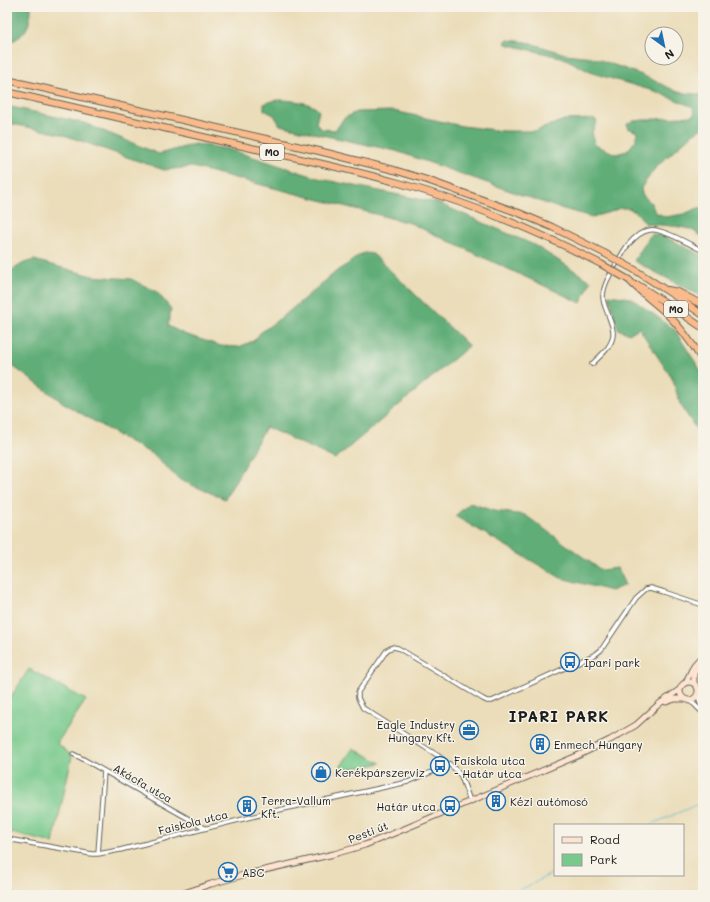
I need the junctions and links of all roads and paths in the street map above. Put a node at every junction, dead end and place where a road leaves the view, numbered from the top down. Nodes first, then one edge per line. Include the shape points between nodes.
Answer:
1 (7, 80) edge
2 (7, 92) edge
3 (703, 251) edge
4 (630, 280) junction
5 (664, 288) junction
6 (703, 305) edge
7 (703, 315) edge
8 (703, 328) edge
9 (703, 361) edge
10 (592, 364) dead end
11 (703, 605) edge
12 (703, 655) edge
13 (686, 682) junction
14 (694, 683) junction
15 (679, 690) junction
16 (698, 694) junction
17 (686, 700) junction
18 (659, 704) junction
19 (703, 712) edge
20 (72, 754) dead end
21 (450, 764) junction
22 (104, 771) junction
23 (470, 801) junction
24 (205, 828) junction
25 (7, 839) edge
26 (98, 854) junction
27 (7, 890) edge
28 (11, 895) edge
29 (178, 895) edge

1 - 5 highway, M0, bridge via 319,152 434,182 558,230
2 - 4 highway, M0, bridge via 399,183 507,220 559,243
3 - 10 street via 659,230 644,231 628,245 604,290 603,298 612,327 612,339 606,350
4 - 8 highway, M0
4 - 9 highway via 672,319
5 - 6 highway
5 - 7 highway, M0
11 - 21 street via 651,588 646,589 636,598 596,654 492,701 483,699 398,648 388,650 358,692 363,708
12 - 13 main road via 694,665
12 - 14 main road via 695,670
13 - 14 main road
13 - 15 main road
14 - 16 main road via 698,688
15 - 17 main road
15 - 18 main road, Pesti út
16 - 17 main road via 694,699
16 - 19 street
17 - 18 main road, Pesti út via 670,700
17 - 19 street
18 - 23 main road, Pesti út via 636,724 587,752
20 - 22 street, Akácfa utca
21 - 23 street via 461,776
21 - 24 street, Faiskola utca via 408,782
22 - 24 street, Akácfa utca
22 - 26 street
23 - 29 main road, Pesti út via 350,850 240,876
24 - 26 street, Faiskola utca
25 - 26 street, Faiskola utca
27 - 28 street

